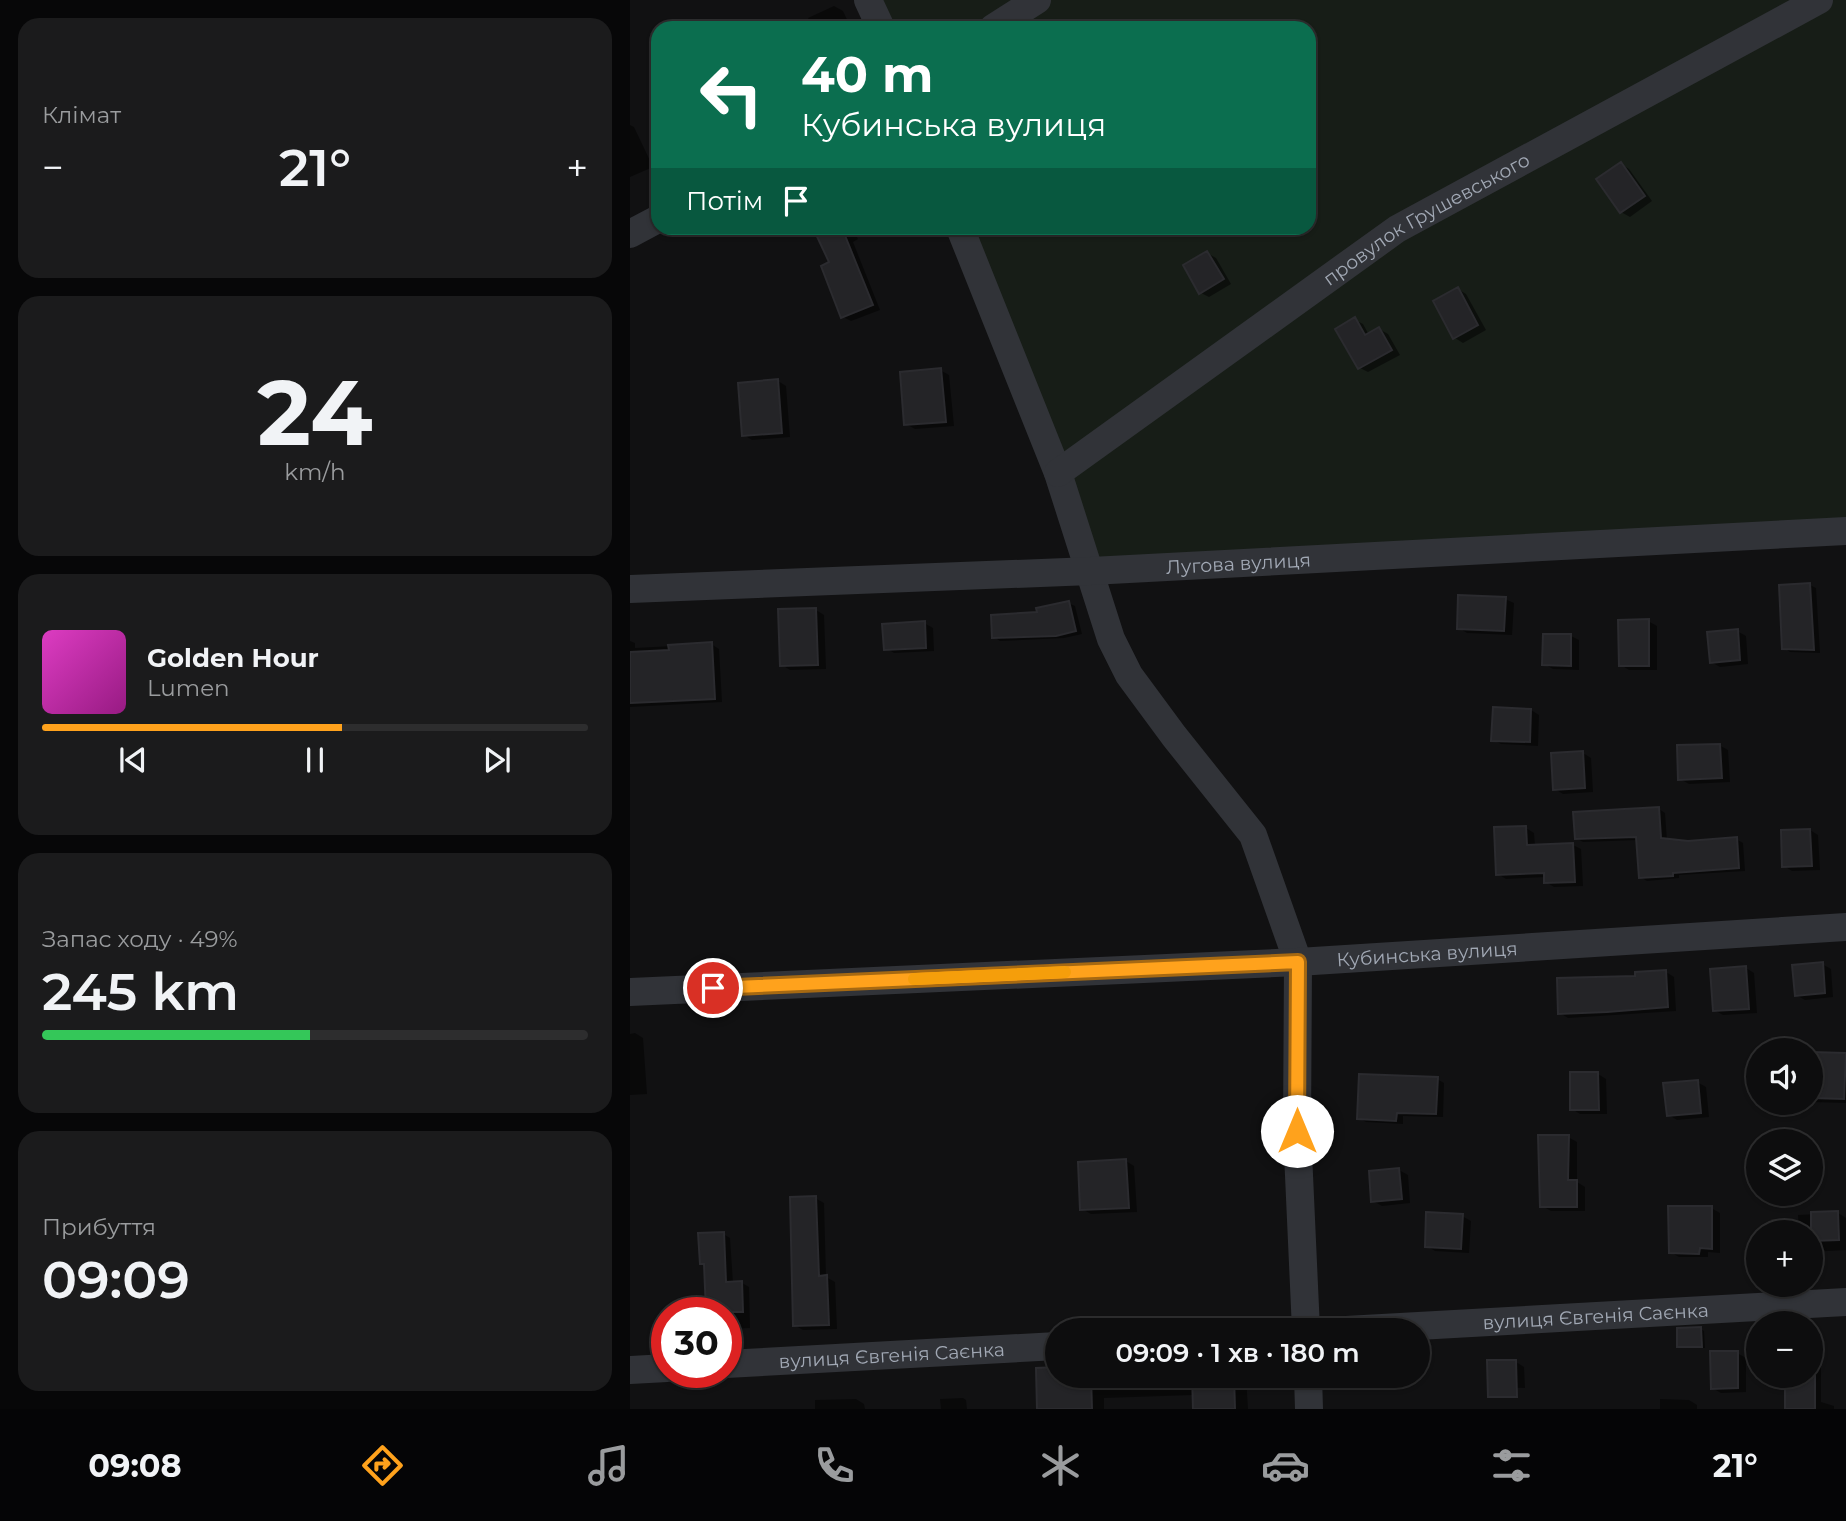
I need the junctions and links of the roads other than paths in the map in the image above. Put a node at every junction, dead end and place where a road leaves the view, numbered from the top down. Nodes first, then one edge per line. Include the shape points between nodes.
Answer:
1 (868, 0) edge
2 (1037, 0) edge
3 (1819, 0) edge
4 (878, 21) edge
5 (1004, 21) edge
6 (651, 223) edge
7 (630, 234) edge
8 (963, 235) edge
9 (1058, 473) junction
10 (1846, 531) edge
11 (1091, 571) junction
12 (630, 589) edge
13 (1846, 927) edge
14 (1298, 962) junction
15 (630, 992) edge
16 (1846, 1302) edge
17 (1305, 1318) edge
18 (1430, 1325) edge
19 (1045, 1347) edge
20 (742, 1363) edge
21 (651, 1369) edge
22 (630, 1370) edge
23 (1308, 1388) edge
24 (1309, 1409) edge

1 - 4 street
2 - 5 street
3 - 9 street, провулок Грушевського via 1397,229
6 - 7 street
8 - 9 street
9 - 11 street
10 - 11 street, Лугова вулиця
11 - 12 street, Лугова вулиця
11 - 14 street via 1111,639 1129,675 1253,835
13 - 14 street, Кубинська вулиця
14 - 15 street, Кубинська вулиця
14 - 17 street via 1297,1131
16 - 18 street, вулиця Євгенія Саєнка
19 - 20 street, вулиця Євгенія Саєнка
21 - 22 street
23 - 24 street

